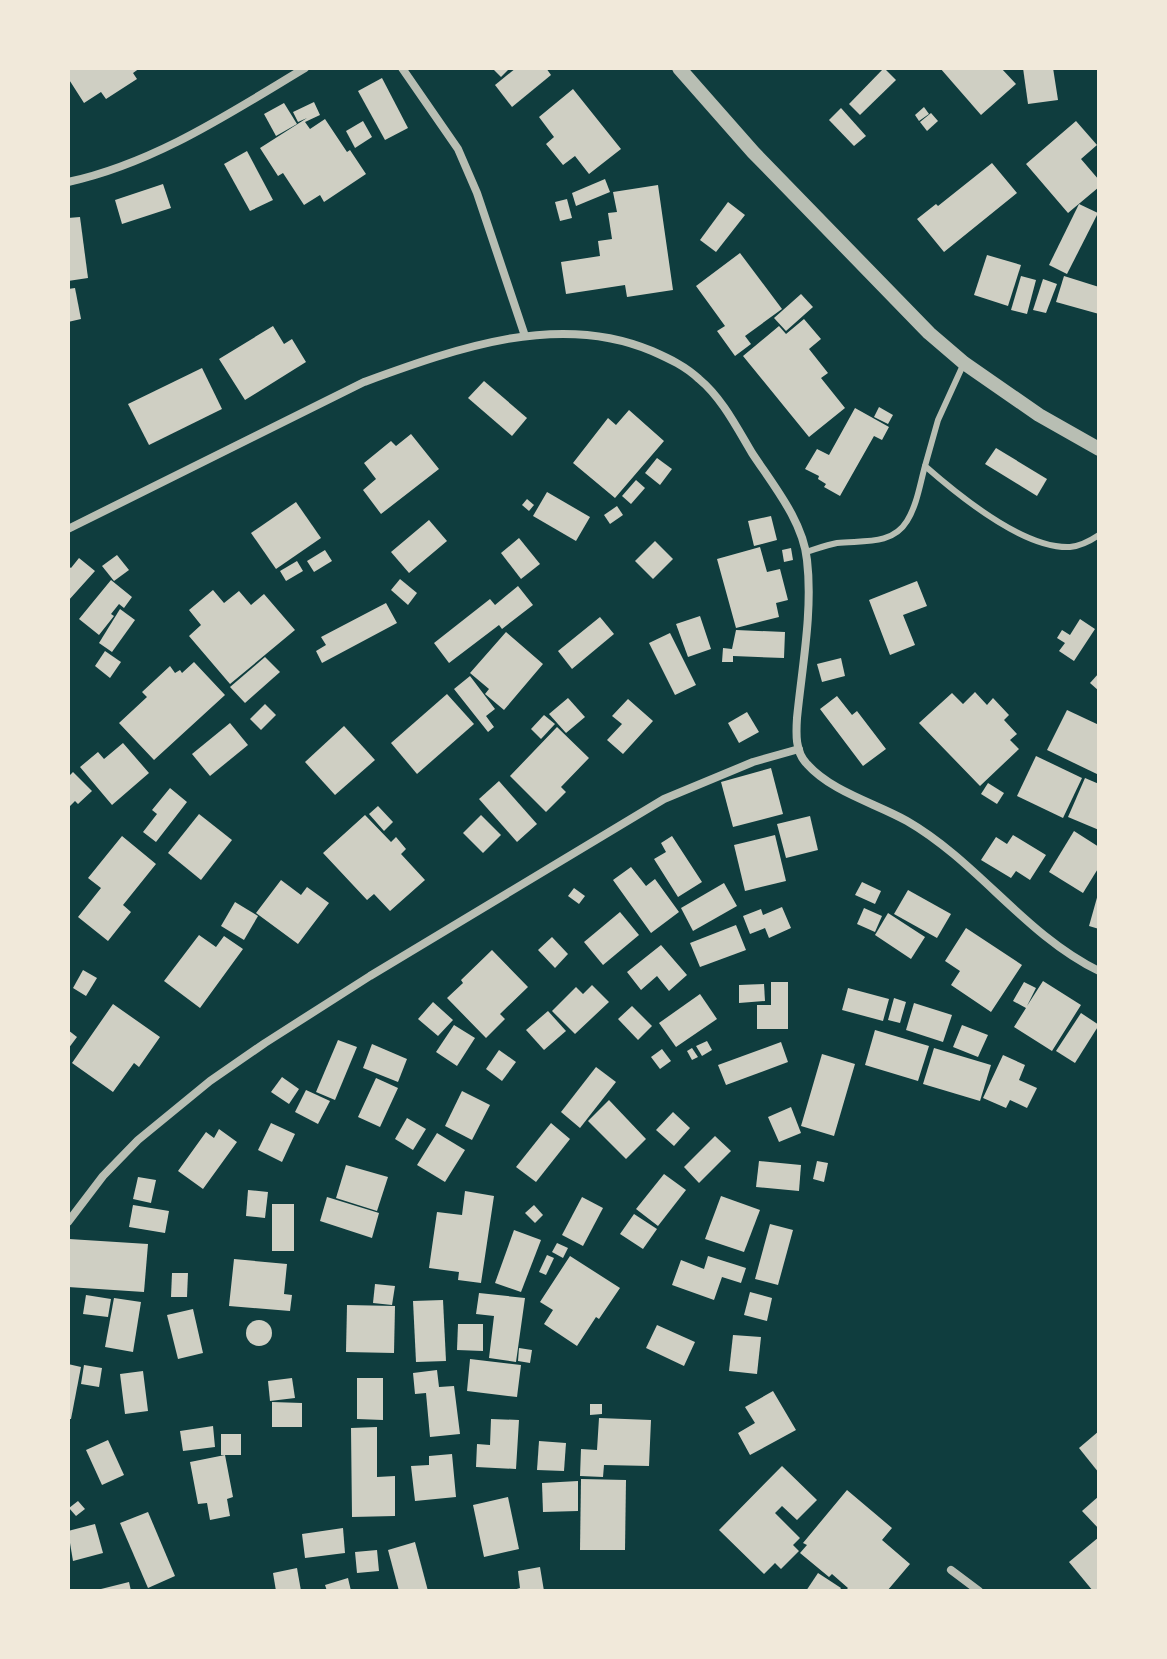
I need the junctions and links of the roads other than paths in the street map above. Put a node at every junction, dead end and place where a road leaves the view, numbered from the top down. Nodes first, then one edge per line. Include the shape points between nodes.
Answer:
1 (305, 68) edge
2 (402, 68) edge
3 (679, 68) edge
4 (68, 182) edge
5 (525, 336) junction
6 (964, 363) junction
7 (1099, 449) edge
8 (925, 466) junction
9 (68, 529) edge
10 (1099, 535) edge
11 (806, 552) junction
12 (799, 749) junction
13 (1099, 971) edge
14 (68, 1222) edge
15 (951, 1570) dead end
16 (979, 1591) edge

1 - 4 street via 195,134 133,163
2 - 5 street via 464,164
3 - 6 street via 846,249
5 - 9 street via 468,347 364,382
5 - 11 street via 615,337 693,373 722,405 770,480
6 - 7 street
6 - 8 lane via 938,420
8 - 10 lane via 986,515 1023,534 1071,547
8 - 11 lane via 911,513 893,536
11 - 12 street
12 - 13 street via 819,775 927,834 1026,922
12 - 14 street via 664,799 278,1035 138,1140
15 - 16 street

